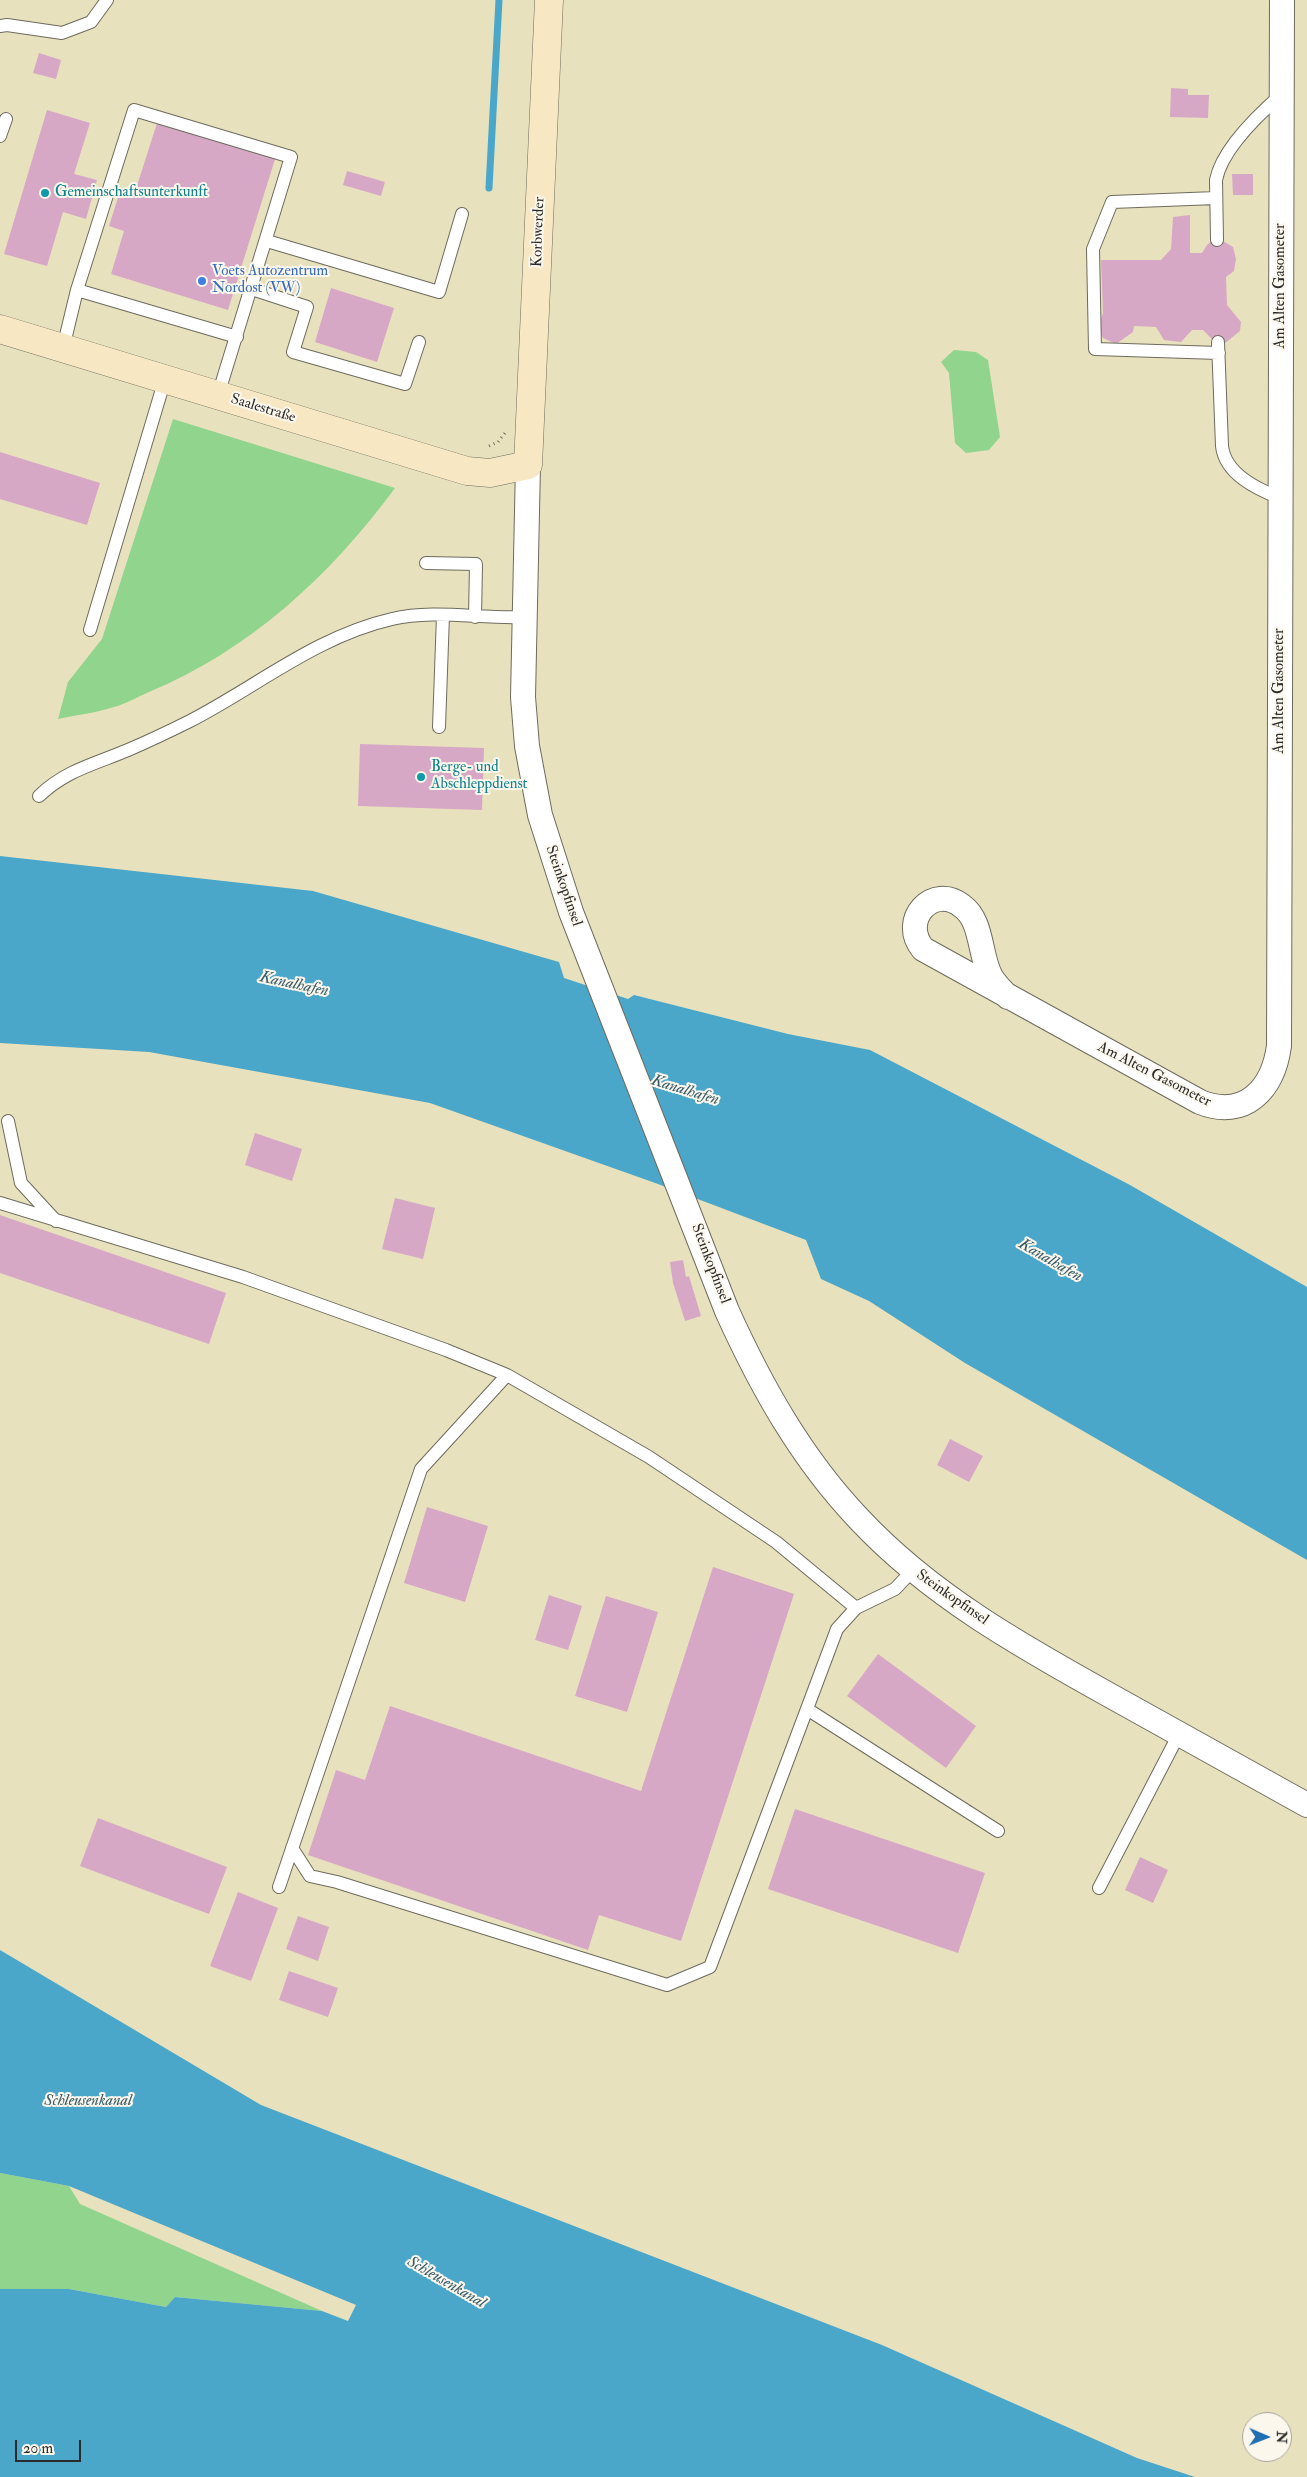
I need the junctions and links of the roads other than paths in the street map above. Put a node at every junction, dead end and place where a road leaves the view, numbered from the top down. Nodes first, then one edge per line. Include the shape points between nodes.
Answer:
1 (107, 0) edge
2 (549, 0) edge
3 (1282, 0) edge
4 (0, 26) edge
5 (1282, 94) junction
6 (6, 119) dead end
7 (0, 136) edge
8 (1216, 198) junction
9 (462, 214) dead end
10 (1217, 240) dead end
11 (267, 241) junction
12 (252, 289) junction
13 (77, 290) junction
14 (0, 329) edge
15 (237, 337) junction
16 (420, 342) dead end
17 (63, 348) junction
18 (165, 379) junction
19 (218, 395) junction
20 (528, 465) junction
21 (1280, 498) junction
22 (426, 563) dead end
23 (443, 615) junction
24 (475, 617) junction
25 (524, 618) junction
26 (90, 630) dead end
27 (439, 727) dead end
28 (39, 796) dead end
29 (1008, 997) dead end
30 (8, 1121) dead end
31 (0, 1203) edge
32 (56, 1222) junction
33 (507, 1375) junction
34 (913, 1570) junction
35 (856, 1608) junction
36 (807, 1709) junction
37 (1179, 1734) junction
38 (1307, 1805) edge
39 (998, 1831) dead end
40 (292, 1848) junction
41 (279, 1887) dead end
42 (1099, 1888) dead end

1 - 4 lane via 91,22 62,33
2 - 20 main road, Korbwerder
3 - 5 street, Am Alten Gasometer
5 - 8 lane via 1241,136 1220,167
5 - 21 street, Am Alten Gasometer
6 - 7 lane
8 - 10 lane
8 - 21 lane via 1112,202 1093,249 1095,349 1218,348 1224,458 1244,479
9 - 11 lane via 439,292
11 - 12 lane
11 - 13 lane via 291,157 134,110
12 - 15 lane
12 - 16 lane via 308,307 293,352 405,384
13 - 15 lane
13 - 17 lane
14 - 17 main road, Saalestraße
15 - 19 lane
17 - 18 main road, Saalestraße
18 - 19 main road, Saalestraße
18 - 26 lane
19 - 20 main road, Saalestraße via 467,470 490,472
20 - 25 street, Steinkopfinsel
21 - 29 street, Am Alten Gasometer via 1279,1046 1271,1077 1249,1100 1236,1108 1209,1106
22 - 24 lane via 476,564
23 - 24 lane
23 - 27 lane
23 - 28 lane via 409,616 379,622 320,647 192,719 131,749 65,775
24 - 25 lane
25 - 34 street, Steinkopfinsel via 523,697 530,762 547,840 571,912 727,1311 781,1417 840,1498
30 - 32 lane via 22,1183
31 - 32 lane
32 - 33 lane via 243,1277
33 - 35 lane via 649,1457 776,1542
33 - 40 lane via 420,1468
34 - 35 lane via 895,1589
34 - 37 street, Steinkopfinsel via 1010,1638
35 - 36 lane via 837,1629
36 - 39 lane
36 - 40 lane via 710,1966 668,1985 310,1876
37 - 38 street, Steinkopfinsel
37 - 42 lane
40 - 41 lane

